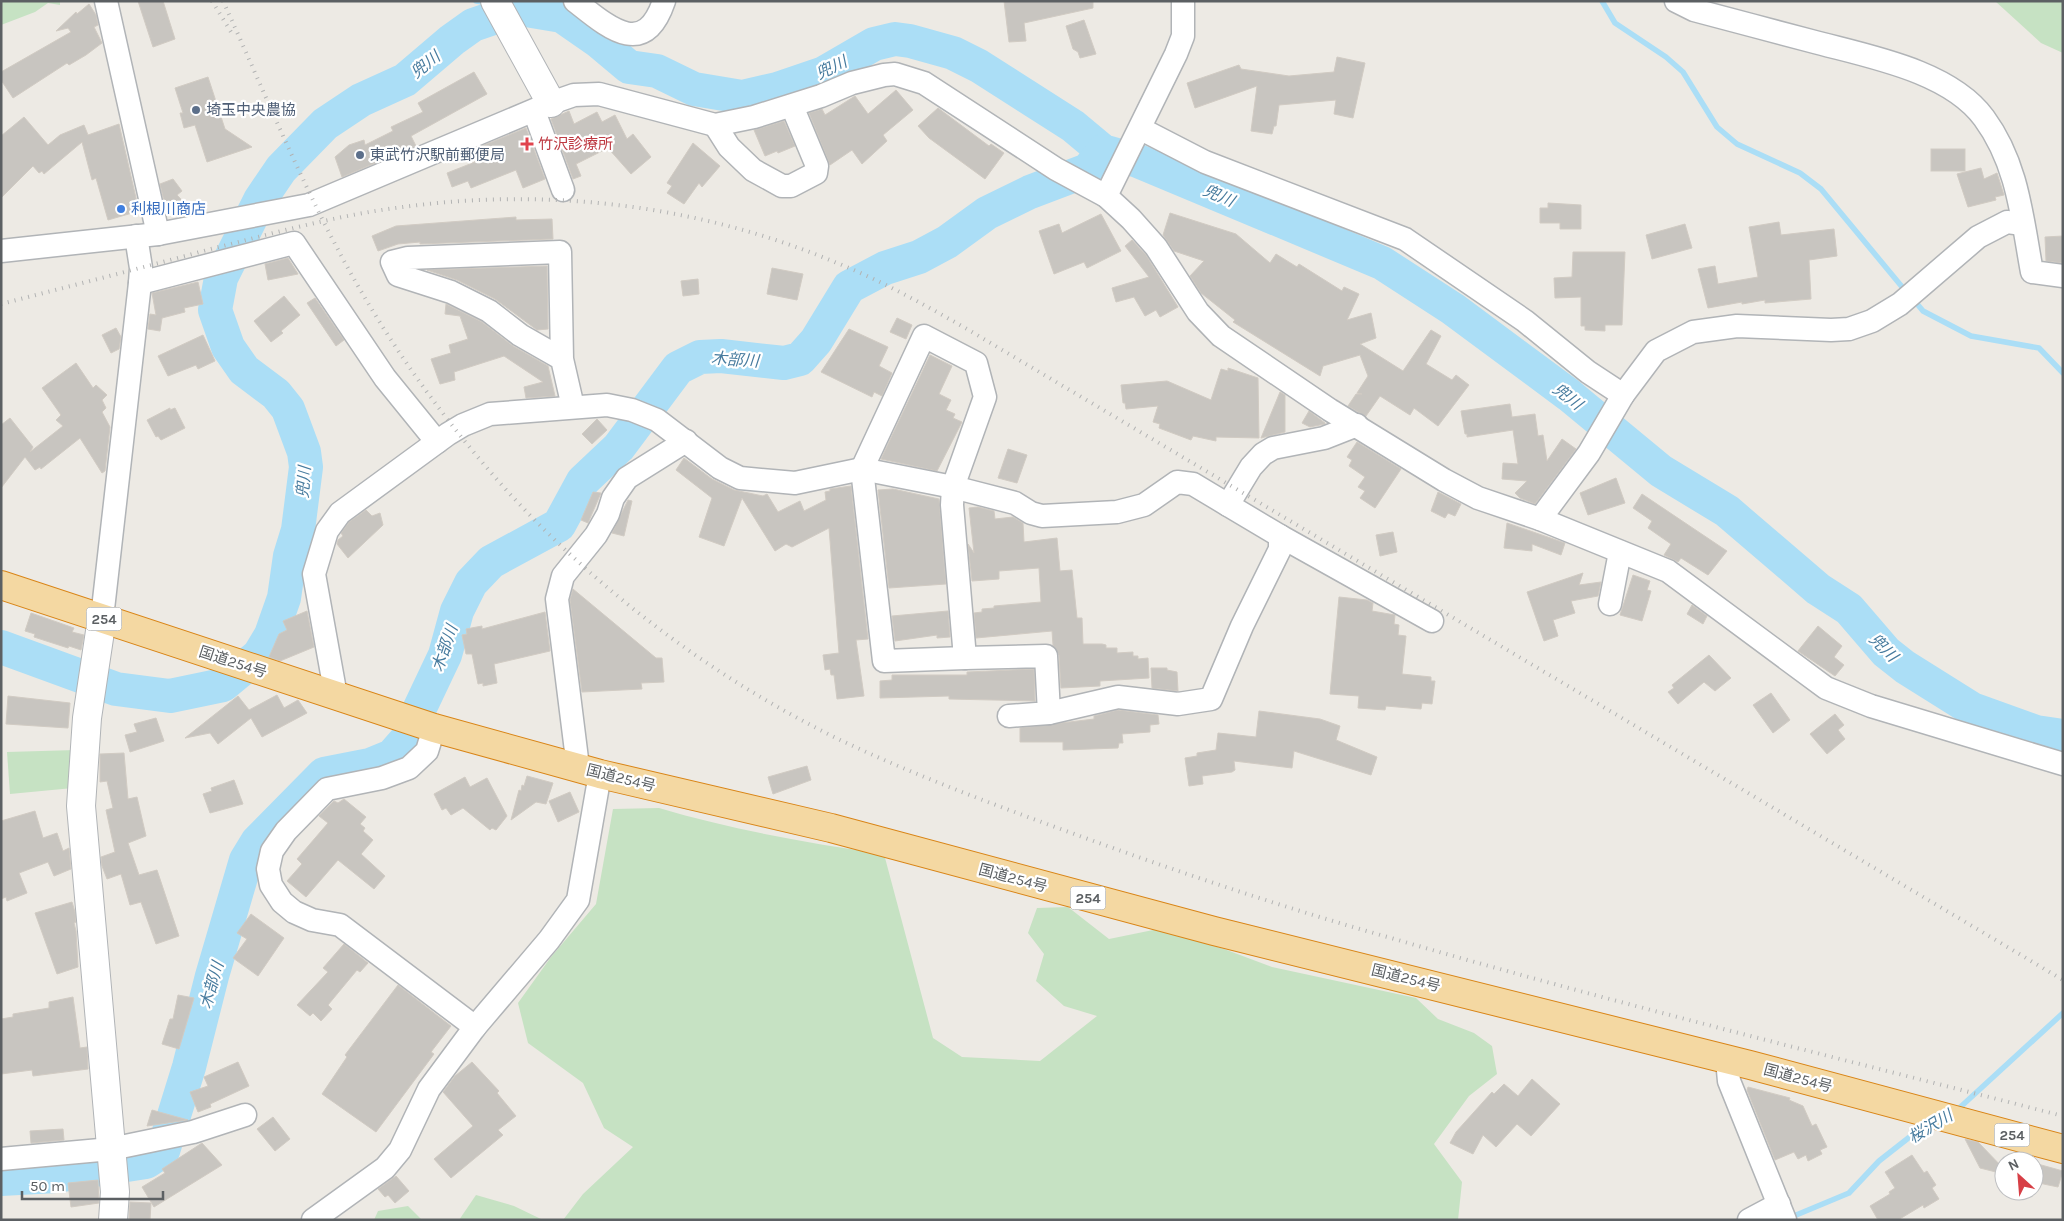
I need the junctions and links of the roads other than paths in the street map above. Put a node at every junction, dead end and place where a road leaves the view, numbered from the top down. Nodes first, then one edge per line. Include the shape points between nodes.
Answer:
1 (106, 1) edge
2 (495, 1) edge
3 (575, 1) edge
4 (664, 1) edge
5 (1183, 1) edge
6 (1676, 1) edge
7 (792, 106) junction
8 (542, 107) junction
9 (716, 125) junction
10 (1139, 133) junction
11 (563, 190) dead end
12 (1108, 192) junction
13 (2023, 224) junction
14 (158, 234) junction
15 (136, 236) junction
16 (1, 252) edge
17 (2063, 276) edge
18 (140, 283) junction
19 (562, 359) junction
20 (1620, 401) junction
21 (573, 407) junction
22 (1357, 425) junction
23 (686, 441) junction
24 (437, 442) junction
25 (862, 469) junction
26 (953, 487) junction
27 (1228, 505) junction
28 (1540, 519) junction
29 (1280, 536) junction
30 (1620, 552) junction
31 (1, 585) edge
32 (1610, 604) dead end
33 (102, 618) junction
34 (1432, 621) dead end
35 (965, 658) junction
36 (336, 696) junction
37 (1049, 713) junction
38 (1009, 716) dead end
39 (434, 728) junction
40 (2063, 764) edge
41 (589, 771) junction
42 (474, 1027) junction
43 (1727, 1060) junction
44 (245, 1116) dead end
45 (111, 1149) junction
46 (2063, 1150) edge
47 (1, 1159) edge
48 (1782, 1212) edge
49 (113, 1220) edge
50 (314, 1220) edge
51 (1749, 1220) edge

1 - 14 street
2 - 8 street via 514,34
3 - 4 street via 622,33 651,29 659,18
5 - 10 street via 1183,36
6 - 13 street via 1694,10 1905,68 1950,88 1974,105 1986,120 2018,188
7 - 9 street
7 - 9 street via 817,166 816,174 792,186 782,186 753,170 729,147
7 - 12 street via 852,83 884,75 908,77 924,83 1081,184
8 - 9 street via 574,96 599,94
8 - 11 street
8 - 14 street via 309,205
10 - 12 street
10 - 20 street via 1205,162 1405,239 1517,315
12 - 22 street via 1156,247 1198,312 1221,336
13 - 17 street via 2032,272
13 - 20 street via 2007,222 1978,237 1900,304 1872,321 1849,329 1737,326 1693,332 1656,351
14 - 15 street
15 - 16 street
15 - 18 street
18 - 24 street via 294,244 386,378
18 - 33 street
19 - 19 street via 560,252 408,258 392,262 398,275 451,292 481,307 520,336
19 - 21 street
20 - 28 street via 1589,453
21 - 23 street via 607,405 632,410 657,420
21 - 24 street via 490,414 463,425
22 - 27 street via 1324,438 1273,448 1263,454 1251,467
22 - 28 street via 1470,494
23 - 25 street via 720,468 740,478 763,482 795,483
23 - 41 street via 627,478 596,535 563,576 557,599
24 - 36 street via 340,512 327,531 314,574
25 - 26 street
25 - 26 street via 924,336 976,363 985,397
25 - 35 street via 884,661
26 - 27 street via 1015,503 1042,516 1117,512 1144,505 1177,482 1193,484
26 - 35 street
27 - 29 street
28 - 30 street
29 - 34 street
29 - 37 street via 1280,549 1211,699 1178,704 1118,697
30 - 32 street
30 - 40 street via 1668,571 1826,688 1871,706
31 - 33 highway, 国道254号 / 254
33 - 36 highway, 国道254号 / 254
33 - 45 street via 87,718 81,806
35 - 37 street via 1046,656
36 - 39 highway, 国道254号 / 254
37 - 38 street
39 - 41 highway, 国道254号 / 254
39 - 42 street via 427,751 409,768 382,778 327,789 286,831 272,852 268,869 271,885 282,902 294,912 312,920 340,925
41 - 42 street via 578,900 549,940
41 - 43 highway, 国道254号 / 254 via 831,828 1214,931
42 - 50 street via 429,1089 400,1150 385,1168
43 - 46 highway, 国道254号 / 254
43 - 48 street via 1729,1081
44 - 45 street via 193,1132
45 - 47 street
45 - 49 street via 115,1192
48 - 51 street

